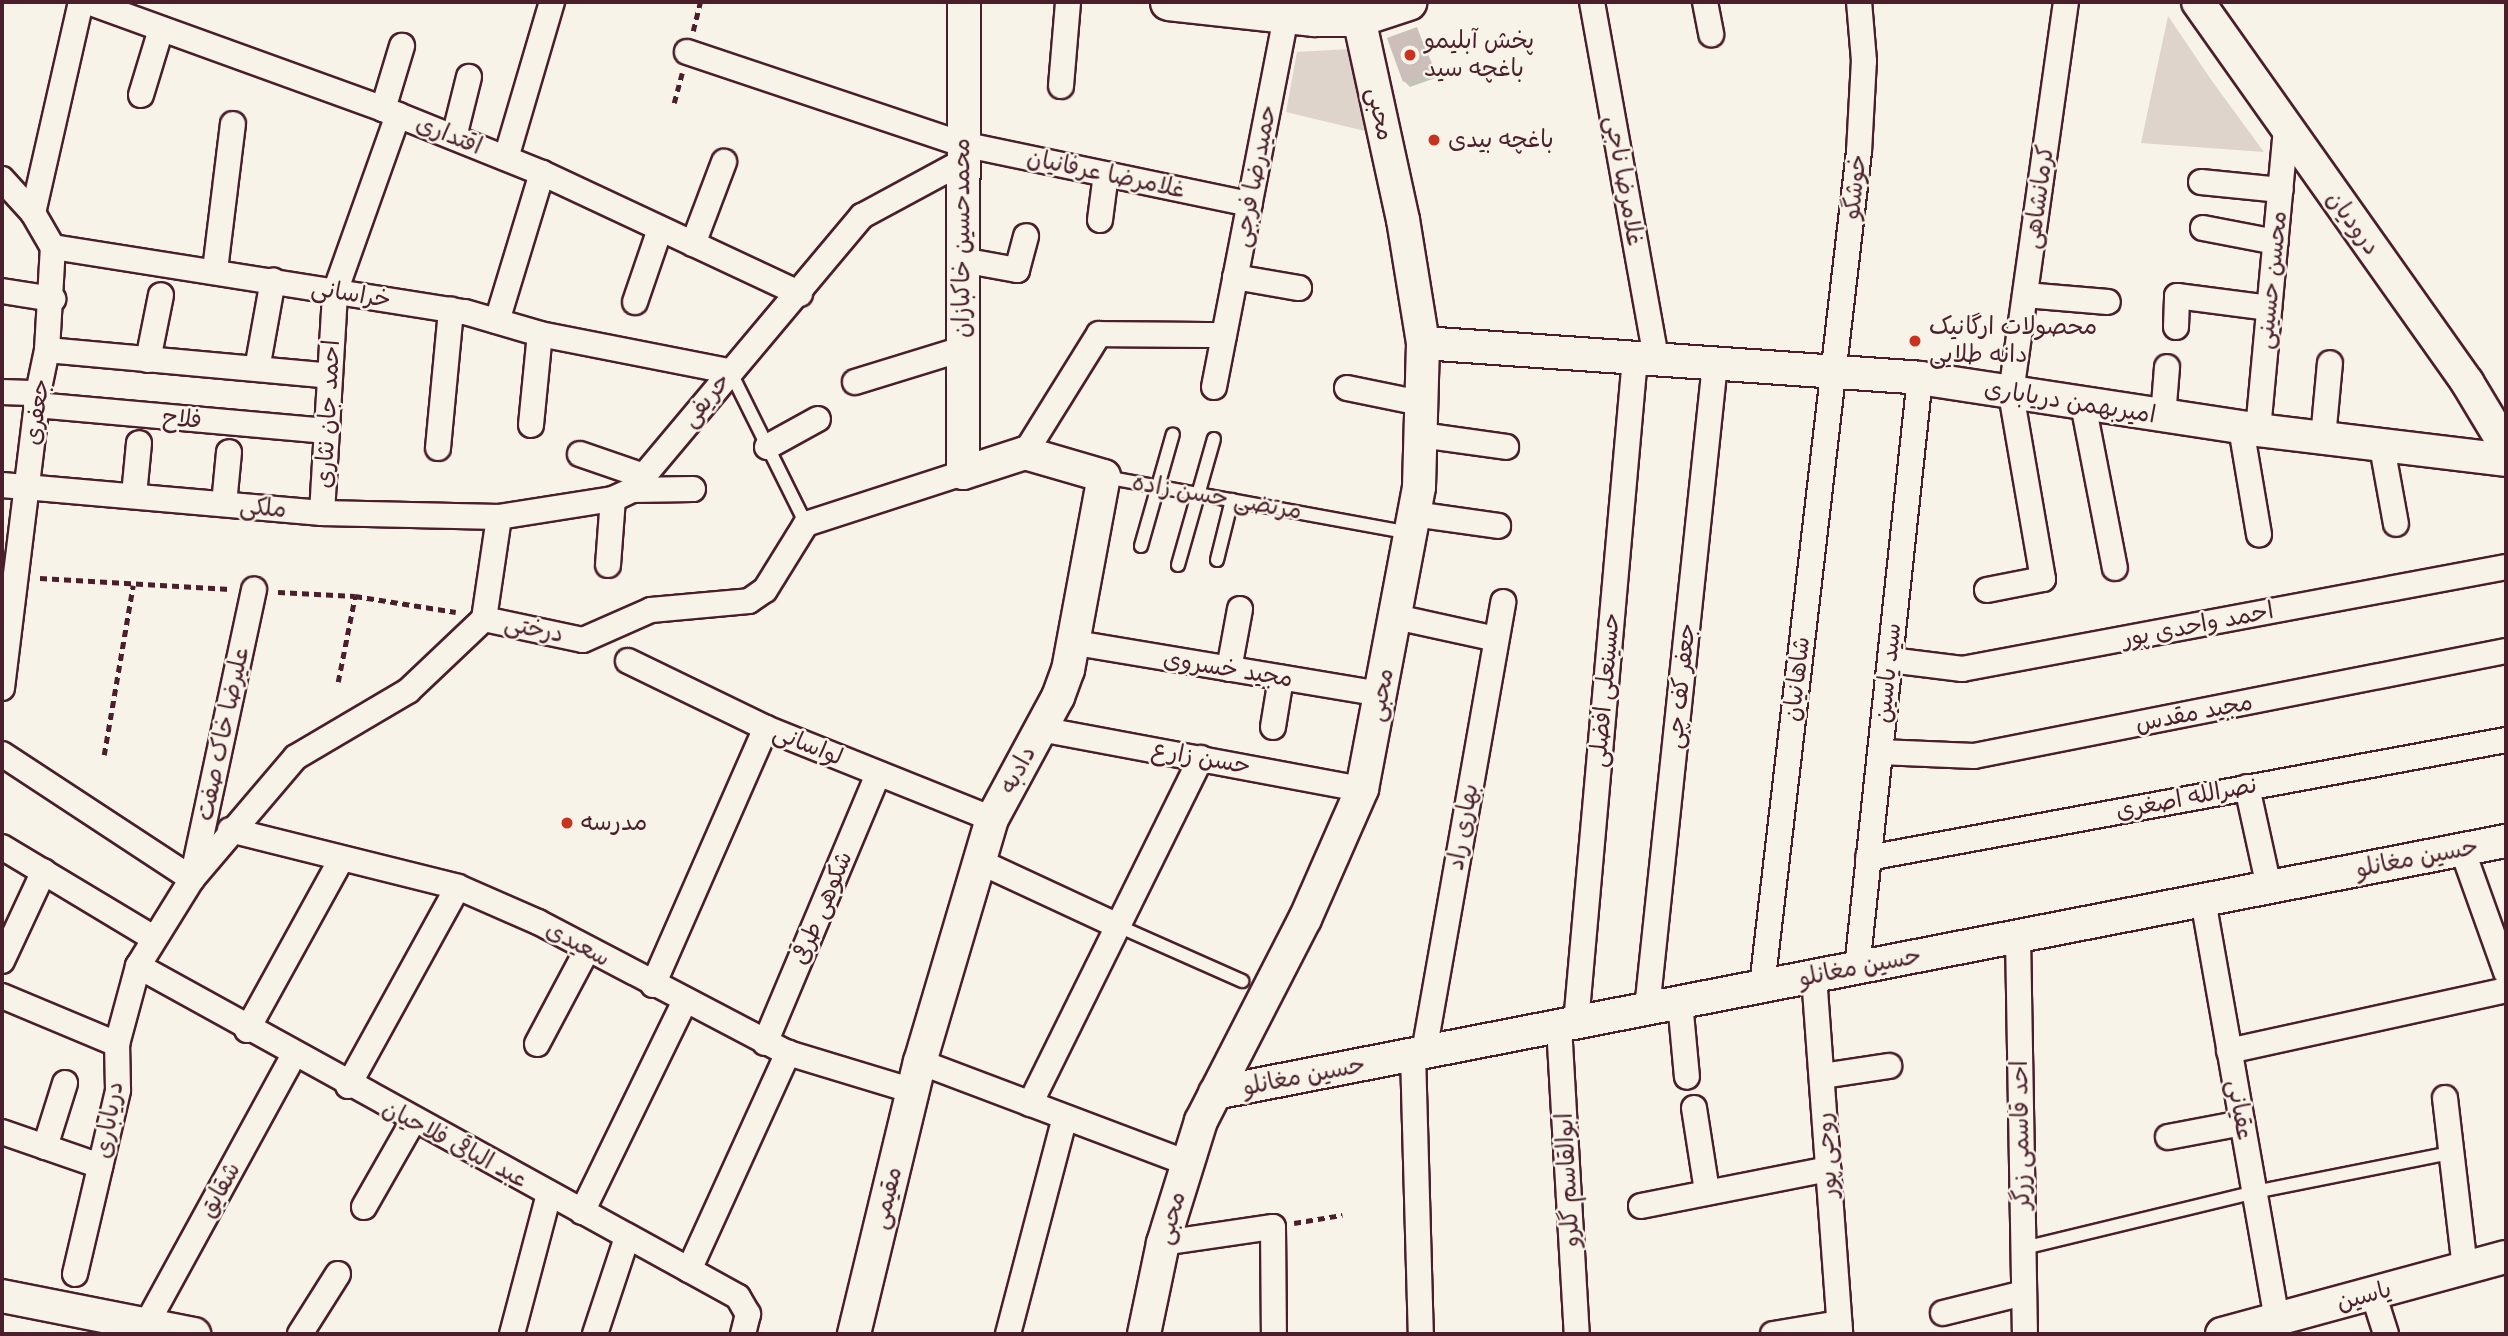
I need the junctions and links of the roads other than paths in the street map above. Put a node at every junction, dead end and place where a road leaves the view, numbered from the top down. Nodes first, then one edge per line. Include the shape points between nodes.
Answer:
1 (81, 2) edge
2 (88, 2) edge
3 (552, 2) edge
4 (964, 2) edge
5 (1068, 2) edge
6 (1168, 2) edge
7 (1408, 2) edge
8 (1592, 2) edge
9 (1704, 2) edge
10 (1858, 2) edge
11 (2066, 2) edge
12 (2198, 2) edge
13 (1309, 12) edge
14 (1359, 18) junction
15 (160, 29) junction
16 (1711, 34) dead end
17 (401, 46) dead end
18 (687, 52) dead end
19 (469, 77) dead end
20 (1061, 86) dead end
21 (141, 95) dead end
22 (391, 112) junction
23 (233, 124) dead end
24 (2287, 130) junction
25 (454, 137) junction
26 (962, 153) junction
27 (506, 158) junction
28 (724, 162) dead end
29 (542, 173) junction
30 (1106, 174) junction
31 (2, 179) edge
32 (2201, 181) dead end
33 (2281, 190) junction
34 (1250, 204) junction
35 (33, 213) junction
36 (1100, 220) dead end
37 (2203, 228) dead end
38 (660, 229) junction
39 (1026, 236) dead end
40 (2276, 242) junction
41 (693, 244) junction
42 (53, 247) junction
43 (962, 260) junction
44 (215, 270) junction
45 (1235, 277) junction
46 (273, 281) junction
47 (1299, 288) dead end
48 (2, 291) edge
49 (335, 292) junction
50 (800, 294) junction
51 (161, 295) dead end
52 (2025, 295) junction
53 (53, 299) junction
54 (635, 302) dead end
55 (2108, 302) dead end
56 (2269, 308) junction
57 (451, 310) junction
58 (497, 321) junction
59 (2176, 327) dead end
60 (540, 334) junction
61 (1224, 335) junction
62 (1423, 343) junction
63 (962, 349) junction
64 (47, 350) junction
65 (1645, 359) junction
66 (148, 360) junction
67 (2330, 363) dead end
68 (1715, 364) junction
69 (2167, 367) dead end
70 (257, 369) junction
71 (729, 371) junction
72 (1833, 372) junction
73 (330, 376) junction
74 (1920, 378) junction
75 (855, 382) dead end
76 (1214, 387) dead end
77 (1347, 388) dead end
78 (2, 392) edge
79 (2011, 393) junction
80 (37, 399) junction
81 (1421, 403) junction
82 (2083, 404) junction
83 (2163, 417) junction
84 (818, 419) dead end
85 (531, 425) dead end
86 (2249, 429) junction
87 (327, 431) junction
88 (1173, 434) dead end
89 (1421, 435) junction
90 (2323, 438) junction
91 (1214, 439) dead end
92 (139, 443) dead end
93 (767, 447) junction
94 (1506, 447) dead end
95 (2382, 447) junction
96 (2506, 447) edge
97 (438, 448) dead end
98 (229, 452) dead end
99 (1025, 453) junction
100 (580, 454) dead end
101 (2506, 460) edge
102 (963, 474) junction
103 (1104, 476) junction
104 (2, 485) edge
105 (28, 485) junction
106 (1158, 486) junction
107 (630, 488) junction
108 (693, 489) dead end
109 (1200, 494) junction
110 (134, 495) junction
111 (1232, 500) junction
112 (223, 504) junction
113 (322, 513) junction
114 (499, 517) junction
115 (1413, 523) junction
116 (806, 524) junction
117 (2396, 524) dead end
118 (1498, 526) dead end
119 (2259, 534) dead end
120 (1142, 546) dead end
121 (1217, 560) dead end
122 (608, 565) dead end
123 (1178, 565) dead end
124 (2506, 567) edge
125 (2115, 568) dead end
126 (254, 590) dead end
127 (1986, 590) dead end
128 (1503, 602) dead end
129 (1240, 609) dead end
130 (1396, 617) junction
131 (484, 619) junction
132 (1496, 639) junction
133 (1076, 643) junction
134 (2506, 651) edge
135 (1890, 660) junction
136 (628, 662) dead end
137 (1229, 669) junction
138 (1281, 678) junction
139 (2, 688) edge
140 (1381, 694) junction
141 (1273, 727) dead end
142 (766, 728) junction
143 (1040, 729) junction
144 (2506, 740) edge
145 (1880, 752) junction
146 (2, 754) edge
147 (1202, 758) junction
148 (878, 774) junction
149 (2247, 787) junction
150 (1362, 789) junction
151 (992, 819) junction
152 (230, 830) junction
153 (2506, 841) edge
154 (2, 847) edge
155 (2462, 849) junction
156 (342, 858) junction
157 (1868, 858) junction
158 (978, 861) junction
159 (44, 872) junction
160 (192, 878) junction
161 (458, 887) junction
162 (2269, 887) junction
163 (2203, 900) junction
164 (1118, 926) junction
165 (2018, 936) junction
166 (152, 937) junction
167 (587, 950) junction
168 (2, 961) edge
169 (138, 966) junction
170 (1857, 968) junction
171 (2506, 972) edge
172 (1814, 976) junction
173 (1242, 981) dead end
174 (653, 985) junction
175 (1762, 986) junction
176 (2506, 990) edge
177 (2, 996) edge
178 (685, 1001) junction
179 (1680, 1002) junction
180 (1647, 1009) junction
181 (1568, 1024) junction
182 (247, 1030) junction
183 (765, 1043) junction
184 (117, 1044) junction
185 (537, 1044) dead end
186 (2229, 1051) junction
187 (788, 1053) junction
188 (1418, 1053) junction
189 (293, 1056) junction
190 (1889, 1066) dead end
191 (917, 1076) junction
192 (1822, 1076) junction
193 (1687, 1077) dead end
194 (65, 1083) dead end
195 (348, 1086) junction
196 (1215, 1093) junction
197 (2445, 1098) dead end
198 (1030, 1104) junction
199 (1694, 1108) dead end
200 (1065, 1117) junction
201 (413, 1121) junction
202 (2242, 1123) junction
203 (2, 1132) edge
204 (2168, 1137) dead end
205 (45, 1147) junction
206 (2451, 1153) junction
207 (1187, 1163) junction
208 (100, 1166) junction
209 (1828, 1169) junction
210 (1707, 1191) junction
211 (2255, 1192) junction
212 (549, 1195) junction
213 (1641, 1206) dead end
214 (364, 1207) dead end
215 (582, 1212) junction
216 (627, 1237) junction
217 (1163, 1243) junction
218 (2024, 1248) junction
219 (2506, 1257) edge
220 (2465, 1268) junction
221 (689, 1270) junction
222 (75, 1274) dead end
223 (338, 1274) dead end
224 (2024, 1293) junction
225 (2373, 1293) junction
226 (2, 1296) edge
227 (1943, 1313) dead end
228 (2277, 1319) junction
229 (146, 1325) junction
230 (1839, 1328) edge
231 (194, 1334) edge
232 (300, 1334) edge
233 (512, 1334) edge
234 (595, 1334) edge
235 (743, 1334) edge
236 (854, 1334) edge
237 (1008, 1334) edge
238 (1144, 1334) edge
239 (1275, 1334) edge
240 (1421, 1334) edge
241 (1577, 1334) edge
242 (1773, 1334) edge
243 (2025, 1334) edge
244 (2222, 1334) edge
245 (2386, 1334) edge

1 - 35 street
2 - 15 street, اقتداری
3 - 27 street
4 - 26 street, محمدحسین خاکبازان
5 - 20 street
6 - 13 main road
7 - 14 main road
8 - 65 street, غلامرضا ناجی
9 - 16 street
10 - 72 street, خوشگو via 1864,61 1859,152
11 - 52 street, کرمانشاهی
12 - 24 street, درودیان
13 - 14 main road
13 - 34 street, حمیدرضا فرجی
14 - 62 street, محبی via 1403,220
15 - 21 street
15 - 22 street, اقتداری
17 - 22 street, احمد جان نثاری
18 - 26 street, غلامرضا عرفانیان
19 - 25 street
22 - 25 street, اقتداری
22 - 49 street, احمد جان نثاری
23 - 44 street
24 - 33 street, محسن حسینی
24 - 96 street, درودیان via 2467,382
25 - 27 street, اقتداری
26 - 30 street, غلامرضا عرفانیان
26 - 43 street, محمدحسین خاکبازان
26 - 50 street, حریفی via 862,216
27 - 29 street, اقتداری
28 - 41 street
29 - 38 street, اقتداری
29 - 58 street
30 - 34 street, غلامرضا عرفانیان
30 - 36 street
31 - 35 street
32 - 33 street
33 - 40 street, محسن حسینی
34 - 45 street, حمیدرضا فرجی
35 - 42 street
37 - 40 street
38 - 41 street, اقتداری
38 - 54 street
39 - 43 street via 1017,270
40 - 56 street, محسن حسینی
41 - 50 street, اقتداری
42 - 44 street, خراسانی
42 - 53 street, جعفری
43 - 63 street, محمدحسین خاکبازان
44 - 46 street, خراسانی
45 - 47 street
45 - 61 street, حمیدرضا فرجی
46 - 49 street, خراسانی
46 - 70 street
48 - 53 street
49 - 57 street, خراسانی
49 - 73 street, احمد جان نثاری
50 - 71 street, حریفی
51 - 66 street
52 - 55 street
52 - 79 street, کرمانشاهی
53 - 64 street, جعفری
56 - 59 street via 2177,296
56 - 86 street, محسن حسینی
57 - 58 street, خراسانی
57 - 97 street
58 - 60 street, خراسانی
60 - 71 street, خراسانی
60 - 85 street
61 - 76 street, حمیدرضا فرجی
61 - 99 street via 1099,334
62 - 65 street, امیربهمن دریاباری
62 - 81 street, محبی
63 - 75 street
63 - 102 street, محمدحسین خاکبازان
64 - 66 street
64 - 80 street, جعفری
65 - 68 street, امیربهمن دریاباری
65 - 181 street, حسینعلی افضلی
66 - 70 street
67 - 90 street
68 - 72 street, امیربهمن دریاباری
68 - 180 street, جعفر کف چی
69 - 83 street
70 - 73 street
71 - 93 lane
71 - 107 street, حریفی
72 - 74 street, امیربهمن دریاباری
72 - 175 street, شاهانیان
73 - 87 street, احمد جان نثاری
74 - 79 street, امیربهمن دریاباری
74 - 135 street, سید یاسین
77 - 81 street
78 - 80 street, فلاح
79 - 82 street, امیربهمن دریاباری
79 - 127 street, کرمانشاهی via 2043,579
80 - 87 street, فلاح
80 - 105 street, جعفری
81 - 89 street, محبی
82 - 83 street, امیربهمن دریاباری
82 - 125 street
83 - 86 street, امیربهمن دریاباری
84 - 93 street
86 - 90 street, امیربهمن دریاباری
86 - 119 street, محسن حسینی
87 - 113 street, احمد جان نثاری
88 - 106 lane
89 - 94 street
89 - 115 street, محبی
90 - 95 street, امیربهمن دریاباری
91 - 109 lane
92 - 110 street
93 - 116 lane
95 - 101 street, امیربهمن دریاباری
95 - 117 street
98 - 112 street
99 - 102 street
99 - 103 street, مرتضی حسن زاده
100 - 107 street
102 - 116 street
103 - 106 lane, مرتضی حسن زاده
103 - 133 street, دادبه
104 - 105 street, ملکی
105 - 110 street, ملکی
105 - 139 street, جعفری
106 - 109 lane, مرتضی حسن زاده
106 - 120 lane
107 - 108 street
107 - 114 street
107 - 122 street
109 - 111 lane, مرتضی حسن زاده
109 - 123 lane
110 - 112 street, ملکی
111 - 115 lane, مرتضی حسن زاده
111 - 121 lane
112 - 113 street, ملکی
113 - 114 street, ملکی
114 - 131 street
115 - 118 street
115 - 130 street, محبی
116 - 131 street, درختی via 765,590 749,601 651,610 583,640
124 - 135 street, احمد واحدی پور via 1962,669
126 - 160 street, علیرضا خاک صفت
128 - 132 street, بهاری راد
129 - 137 street
130 - 132 street
130 - 140 street, محبی
131 - 152 street, درختی via 408,691 296,757
132 - 188 street, بهاری راد
133 - 137 street, مجید خسروی
133 - 143 street, دادبه via 1058,697
134 - 145 street, مجید مقدس via 1974,756
135 - 145 street, سید یاسین
136 - 142 street, لواسانی
137 - 138 street, مجید خسروی
138 - 140 street, مجید خسروی
138 - 141 street
140 - 150 street, محبی
142 - 148 street, لواسانی
142 - 174 street
143 - 147 street, حسن زارع
143 - 151 street, دادبه
144 - 149 street, نصرالله اصغری
145 - 157 street, سید یاسین
146 - 160 street
147 - 150 street, حسن زارع
147 - 164 street
148 - 151 street, لواسانی
148 - 183 street, شکوهی طرقی
149 - 157 street, نصرالله اصغری
149 - 162 street
150 - 196 street, محبی via 1321,886
151 - 158 street, دادبه
152 - 156 street, سعیدی
152 - 160 street, درختی
153 - 155 street, حسین مغانلو
154 - 159 street
155 - 162 street, حسین مغانلو
155 - 171 street
156 - 161 street, سعیدی
156 - 182 street
157 - 170 street, سید یاسین
158 - 164 street
158 - 191 street, دادبه
159 - 166 street
159 - 168 street
160 - 166 street, درختی
161 - 167 street, سعیدی
161 - 195 street
162 - 163 street, حسین مغانلو
163 - 165 street, حسین مغانلو
163 - 186 street, عقیانی
164 - 173 lane
164 - 198 street
165 - 170 street, حسین مغانلو
165 - 218 street, احد قاسمی زرگر
166 - 169 street, درختی
167 - 174 street, سعیدی
167 - 185 street
169 - 182 street, عبد الباقی فلاحیان
169 - 184 street, دریاباری
170 - 172 street, حسین مغانلو
172 - 175 street, حسین مغانلو
172 - 192 street, روحی پور
174 - 178 street, سعیدی
175 - 179 street, حسین مغانلو
176 - 186 street
177 - 184 street
178 - 183 street, سعیدی
178 - 215 street
179 - 180 street, حسین مغانلو
179 - 193 street
180 - 181 street, حسین مغانلو
181 - 188 street, حسین مغانلو
181 - 241 street, ابوالقاسم گلرو
182 - 189 street, عبد الباقی فلاحیان
183 - 187 street, سعیدی
184 - 208 street, دریاباری via 118,1090
186 - 202 street, عقیانی
187 - 191 street, سعیدی
187 - 221 street
188 - 196 street, حسین مغانلو
188 - 240 street, بهاری راد
189 - 195 street, عبد الباقی فلاحیان
189 - 229 street, شقایق
190 - 192 street
191 - 198 street, سعیدی
191 - 236 street, مقیمی
192 - 209 street, روحی پور
194 - 205 street
195 - 201 street, عبد الباقی فلاحیان
196 - 207 street, محبی
197 - 206 street
198 - 200 street, سعیدی
199 - 210 street
200 - 207 street, سعیدی
200 - 237 street
201 - 212 street, عبد الباقی فلاحیان
201 - 214 street
202 - 204 street
202 - 211 street, عقیانی
203 - 205 street
205 - 208 street
206 - 211 lane
206 - 220 street
207 - 217 street, محبی
208 - 222 street, دریاباری
209 - 210 street
209 - 230 street, روحی پور
210 - 213 street
211 - 218 lane
211 - 228 street, عقیانی
212 - 215 street, عبد الباقی فلاحیان
212 - 233 street
215 - 216 street, عبد الباقی فلاحیان
216 - 221 street, عبد الباقی فلاحیان
216 - 234 street
217 - 238 street, محبی
217 - 239 street via 1273,1227
218 - 224 street, احد قاسمی زرگر
219 - 220 street, یاسین
220 - 225 street, یاسین
221 - 235 street, عبد الباقی فلاحیان via 746,1304
223 - 232 street
224 - 227 street
224 - 243 street, احد قاسمی زرگر
225 - 228 street, یاسین
225 - 245 street
226 - 229 street
228 - 244 street, یاسین
229 - 231 street
230 - 242 street

